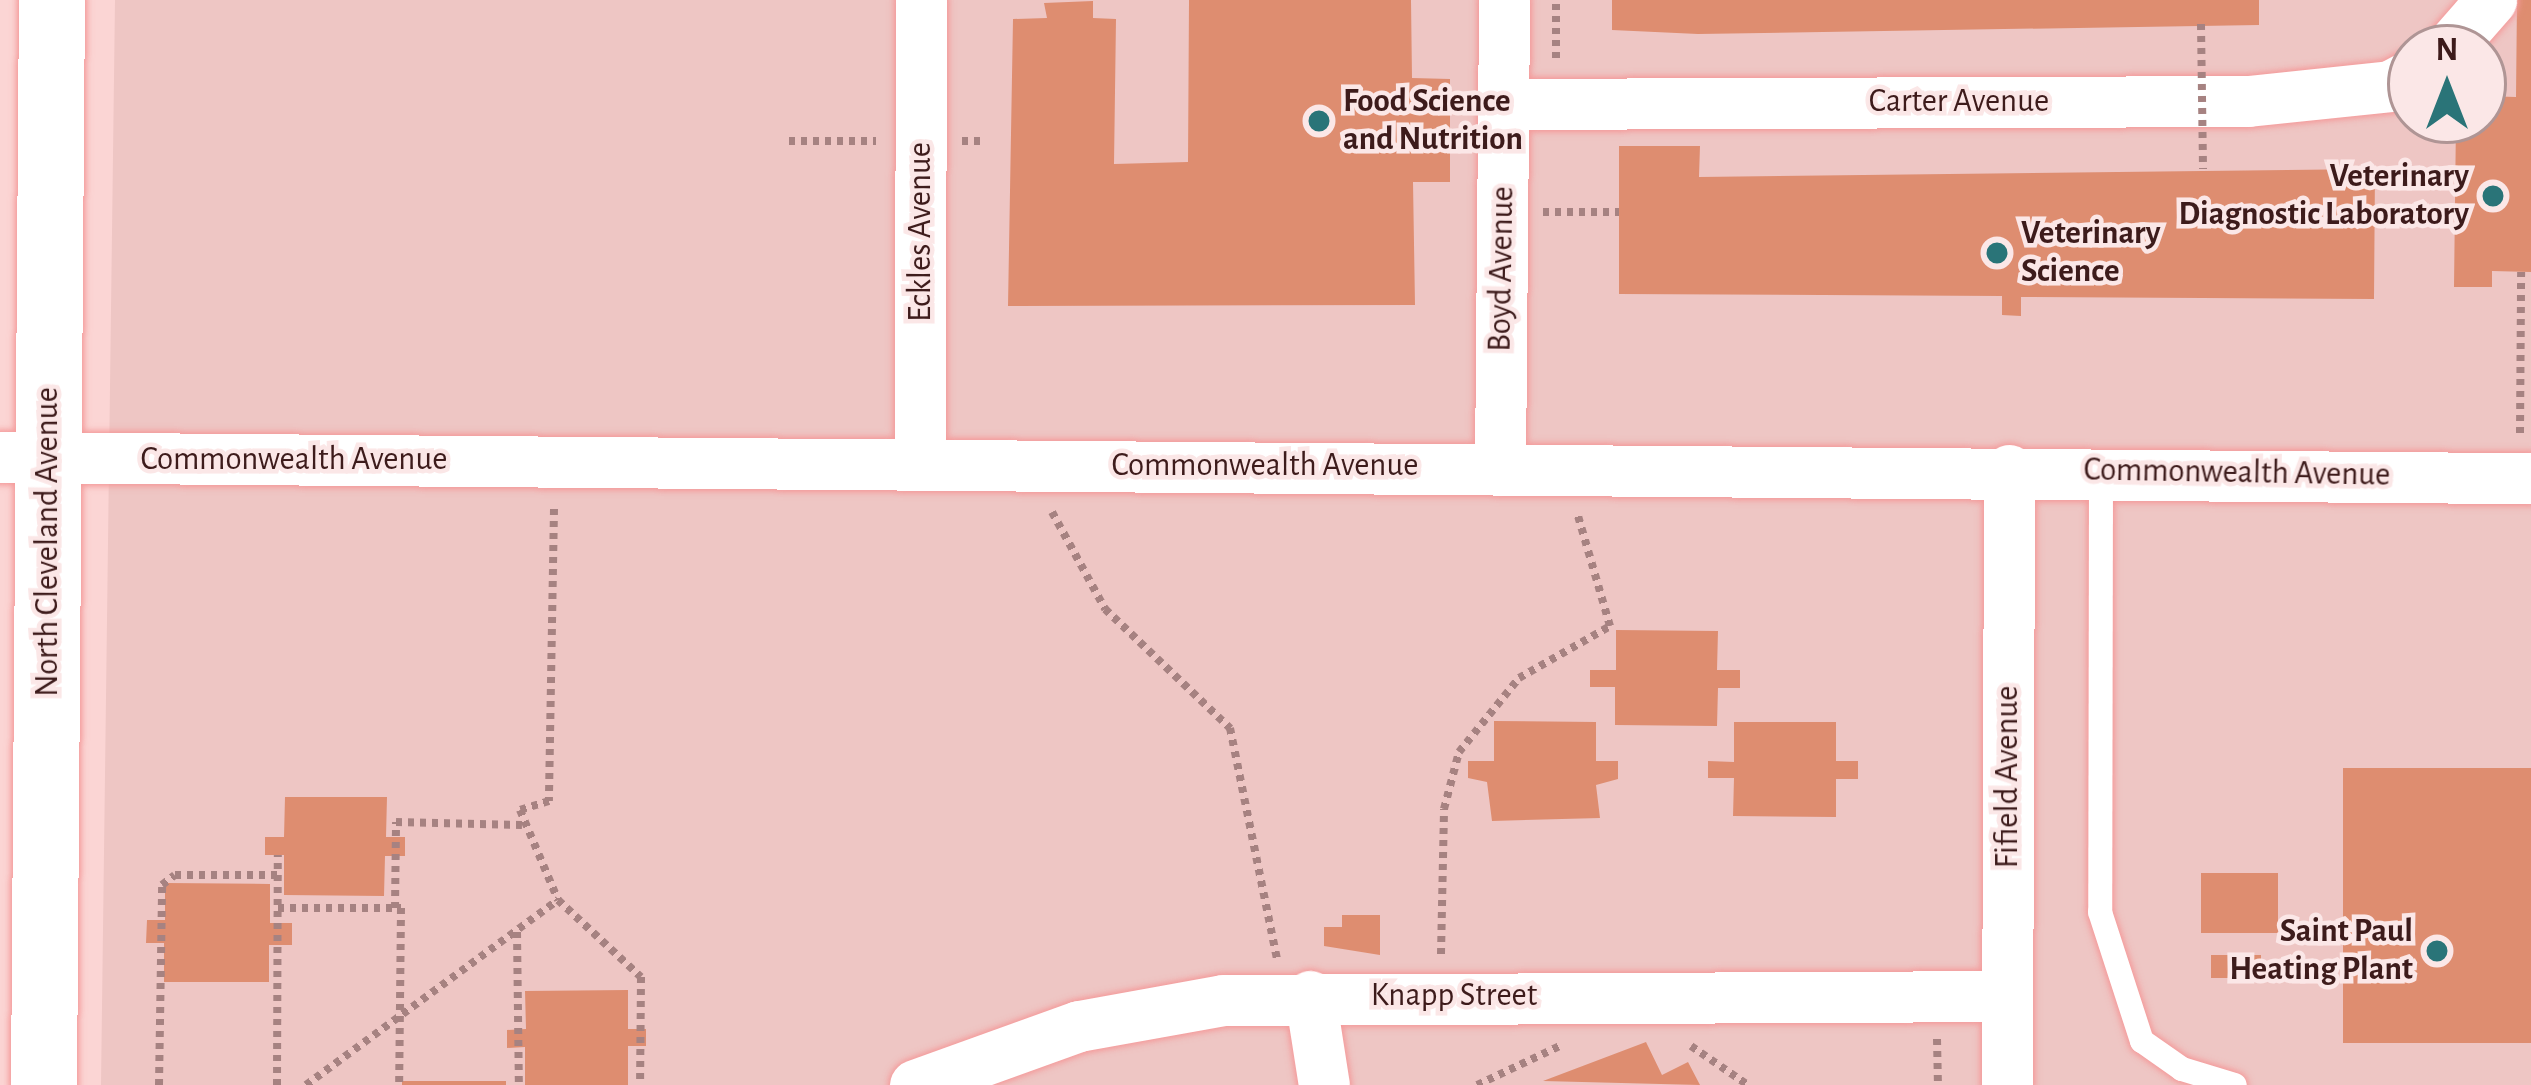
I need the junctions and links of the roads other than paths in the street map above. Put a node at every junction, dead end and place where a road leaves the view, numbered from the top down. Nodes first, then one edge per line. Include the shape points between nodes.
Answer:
1 (52, 0) edge
2 (921, 0) edge
3 (1504, 0) edge
4 (2491, 0) edge
5 (2470, 24) edge
6 (2387, 86) edge
7 (1504, 104) junction
8 (2526, 456) edge
9 (24, 458) edge
10 (920, 465) junction
11 (1500, 467) junction
12 (2009, 470) junction
13 (2101, 471) junction
14 (1298, 996) junction
15 (2007, 996) junction
16 (44, 1085) edge
17 (915, 1085) edge
18 (1324, 1085) edge
19 (2007, 1085) edge
20 (2235, 1085) edge

1 - 9 main road, North Cleveland Avenue
2 - 10 street, Eckles Avenue
3 - 7 street, Boyd Avenue
4 - 5 street
6 - 7 street, Carter Avenue via 2248,101
7 - 11 street, Boyd Avenue
8 - 13 street, Commonwealth Avenue
9 - 10 street, Commonwealth Avenue
9 - 16 main road, North Cleveland Avenue
10 - 11 street, Commonwealth Avenue
11 - 12 street, Commonwealth Avenue
12 - 13 street, Commonwealth Avenue
12 - 15 street, Fifield Avenue
13 - 20 lane via 2100,912 2142,1040 2182,1069
14 - 15 street, Knapp Street
14 - 17 street, Knapp Street via 1122,1016
14 - 18 street
15 - 19 street, Fifield Avenue

